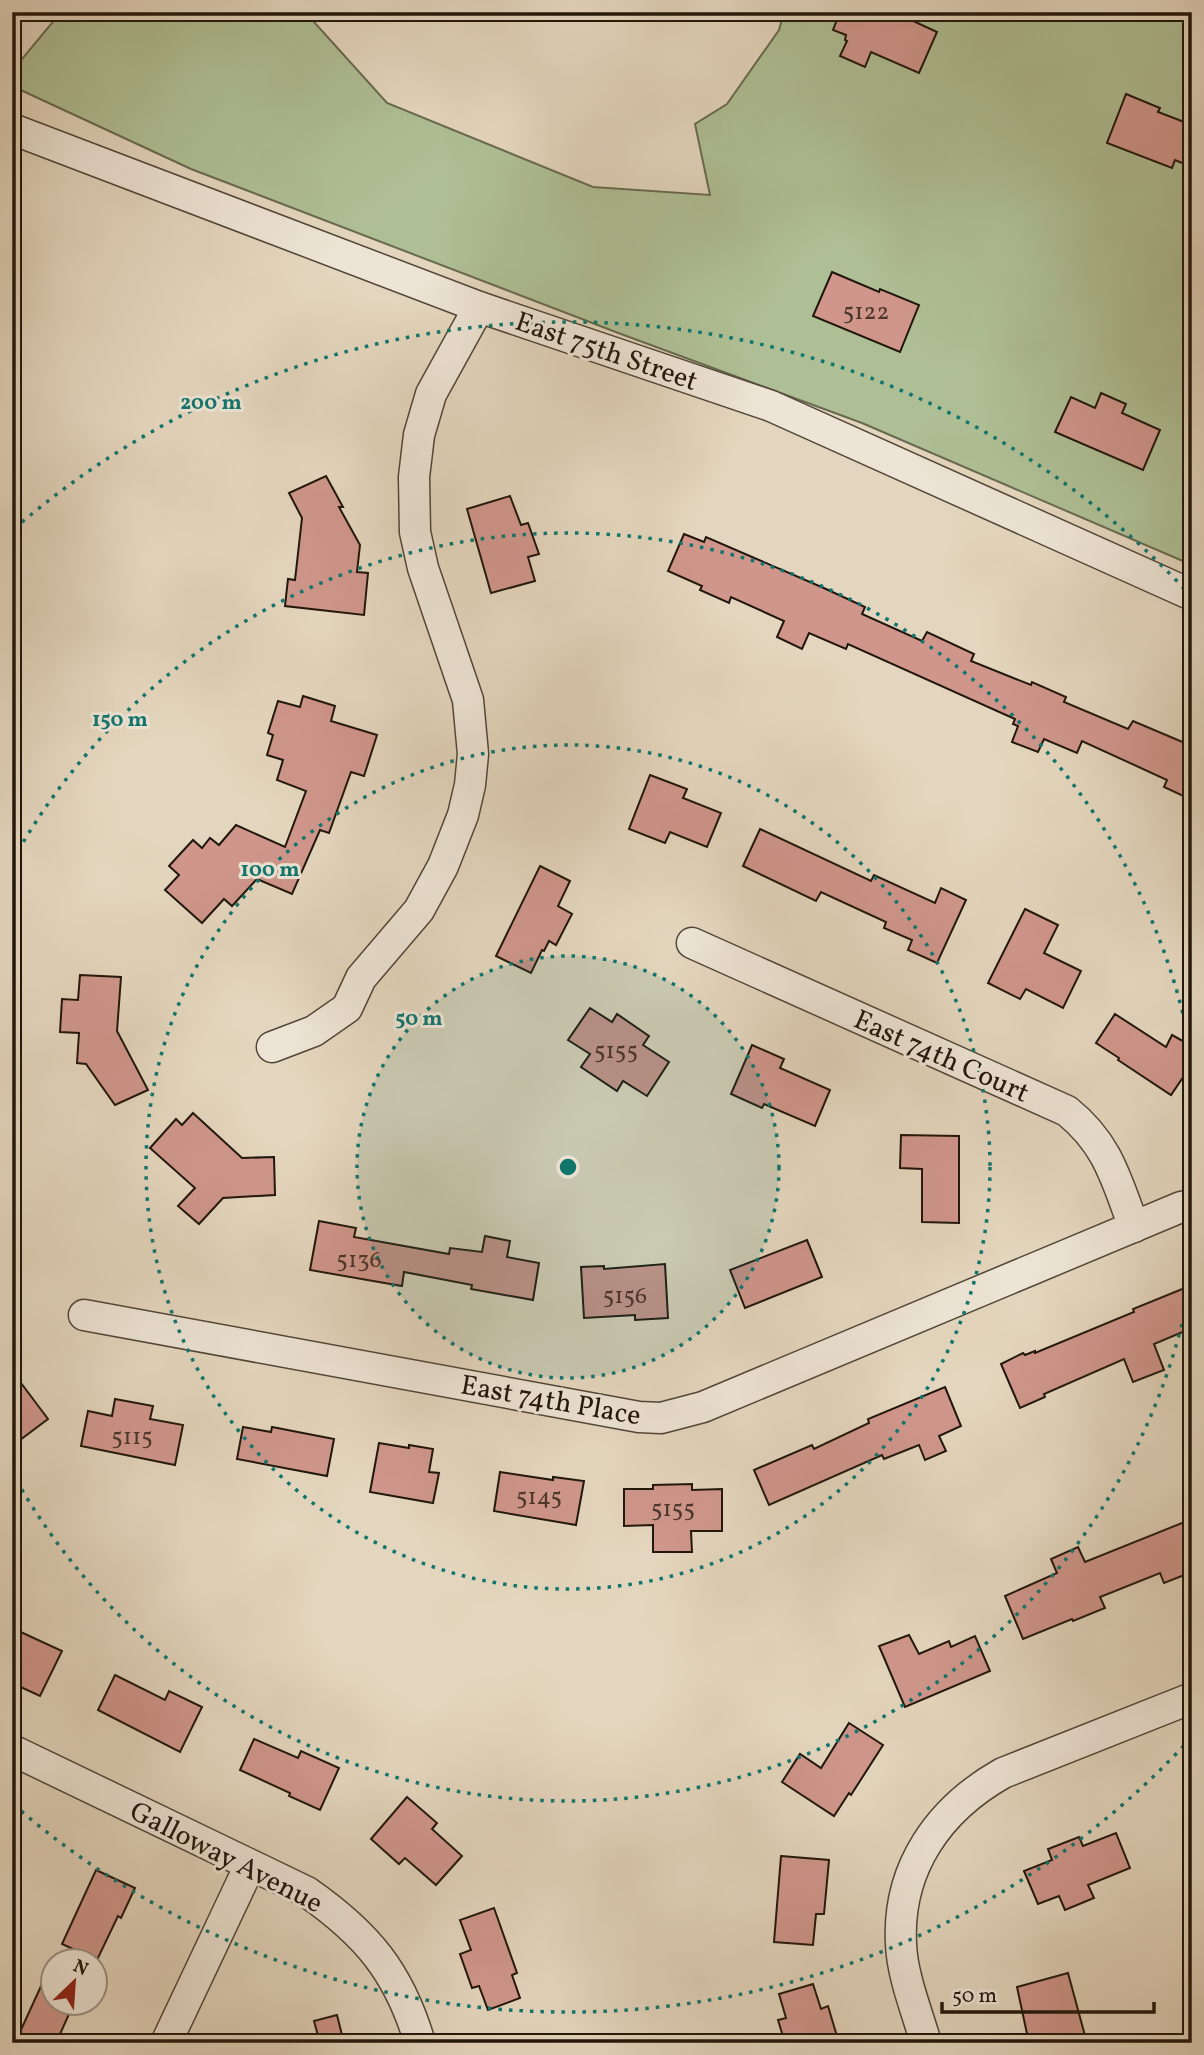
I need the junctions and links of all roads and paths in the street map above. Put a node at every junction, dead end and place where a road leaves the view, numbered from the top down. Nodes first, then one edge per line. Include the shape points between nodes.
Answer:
1 (12, 130) edge
2 (479, 307) junction
3 (1192, 595) edge
4 (692, 943) dead end
5 (272, 1047) dead end
6 (1192, 1205) edge
7 (1134, 1227) junction
8 (84, 1315) dead end
9 (1192, 1698) edge
10 (12, 1750) edge
11 (250, 1865) junction
12 (166, 2043) edge
13 (420, 2043) edge
14 (926, 2043) edge

1 - 2 street, East 75th Street
2 - 3 street, East 75th Street via 771,406
2 - 5 street via 431,394 414,466 417,541 468,700 473,754 460,827 419,910 361,978 347,1008 314,1031
4 - 7 street, East 74th Court via 1067,1111 1105,1152
6 - 7 street, East 74th Place
7 - 8 street, East 74th Place via 703,1407 661,1418
9 - 14 street via 1003,1773 960,1802 942,1821 914,1867 901,1931 903,1957
10 - 11 street, Galloway Avenue
11 - 12 street
11 - 13 street, Galloway Avenue via 307,1892 369,1943 392,1975

